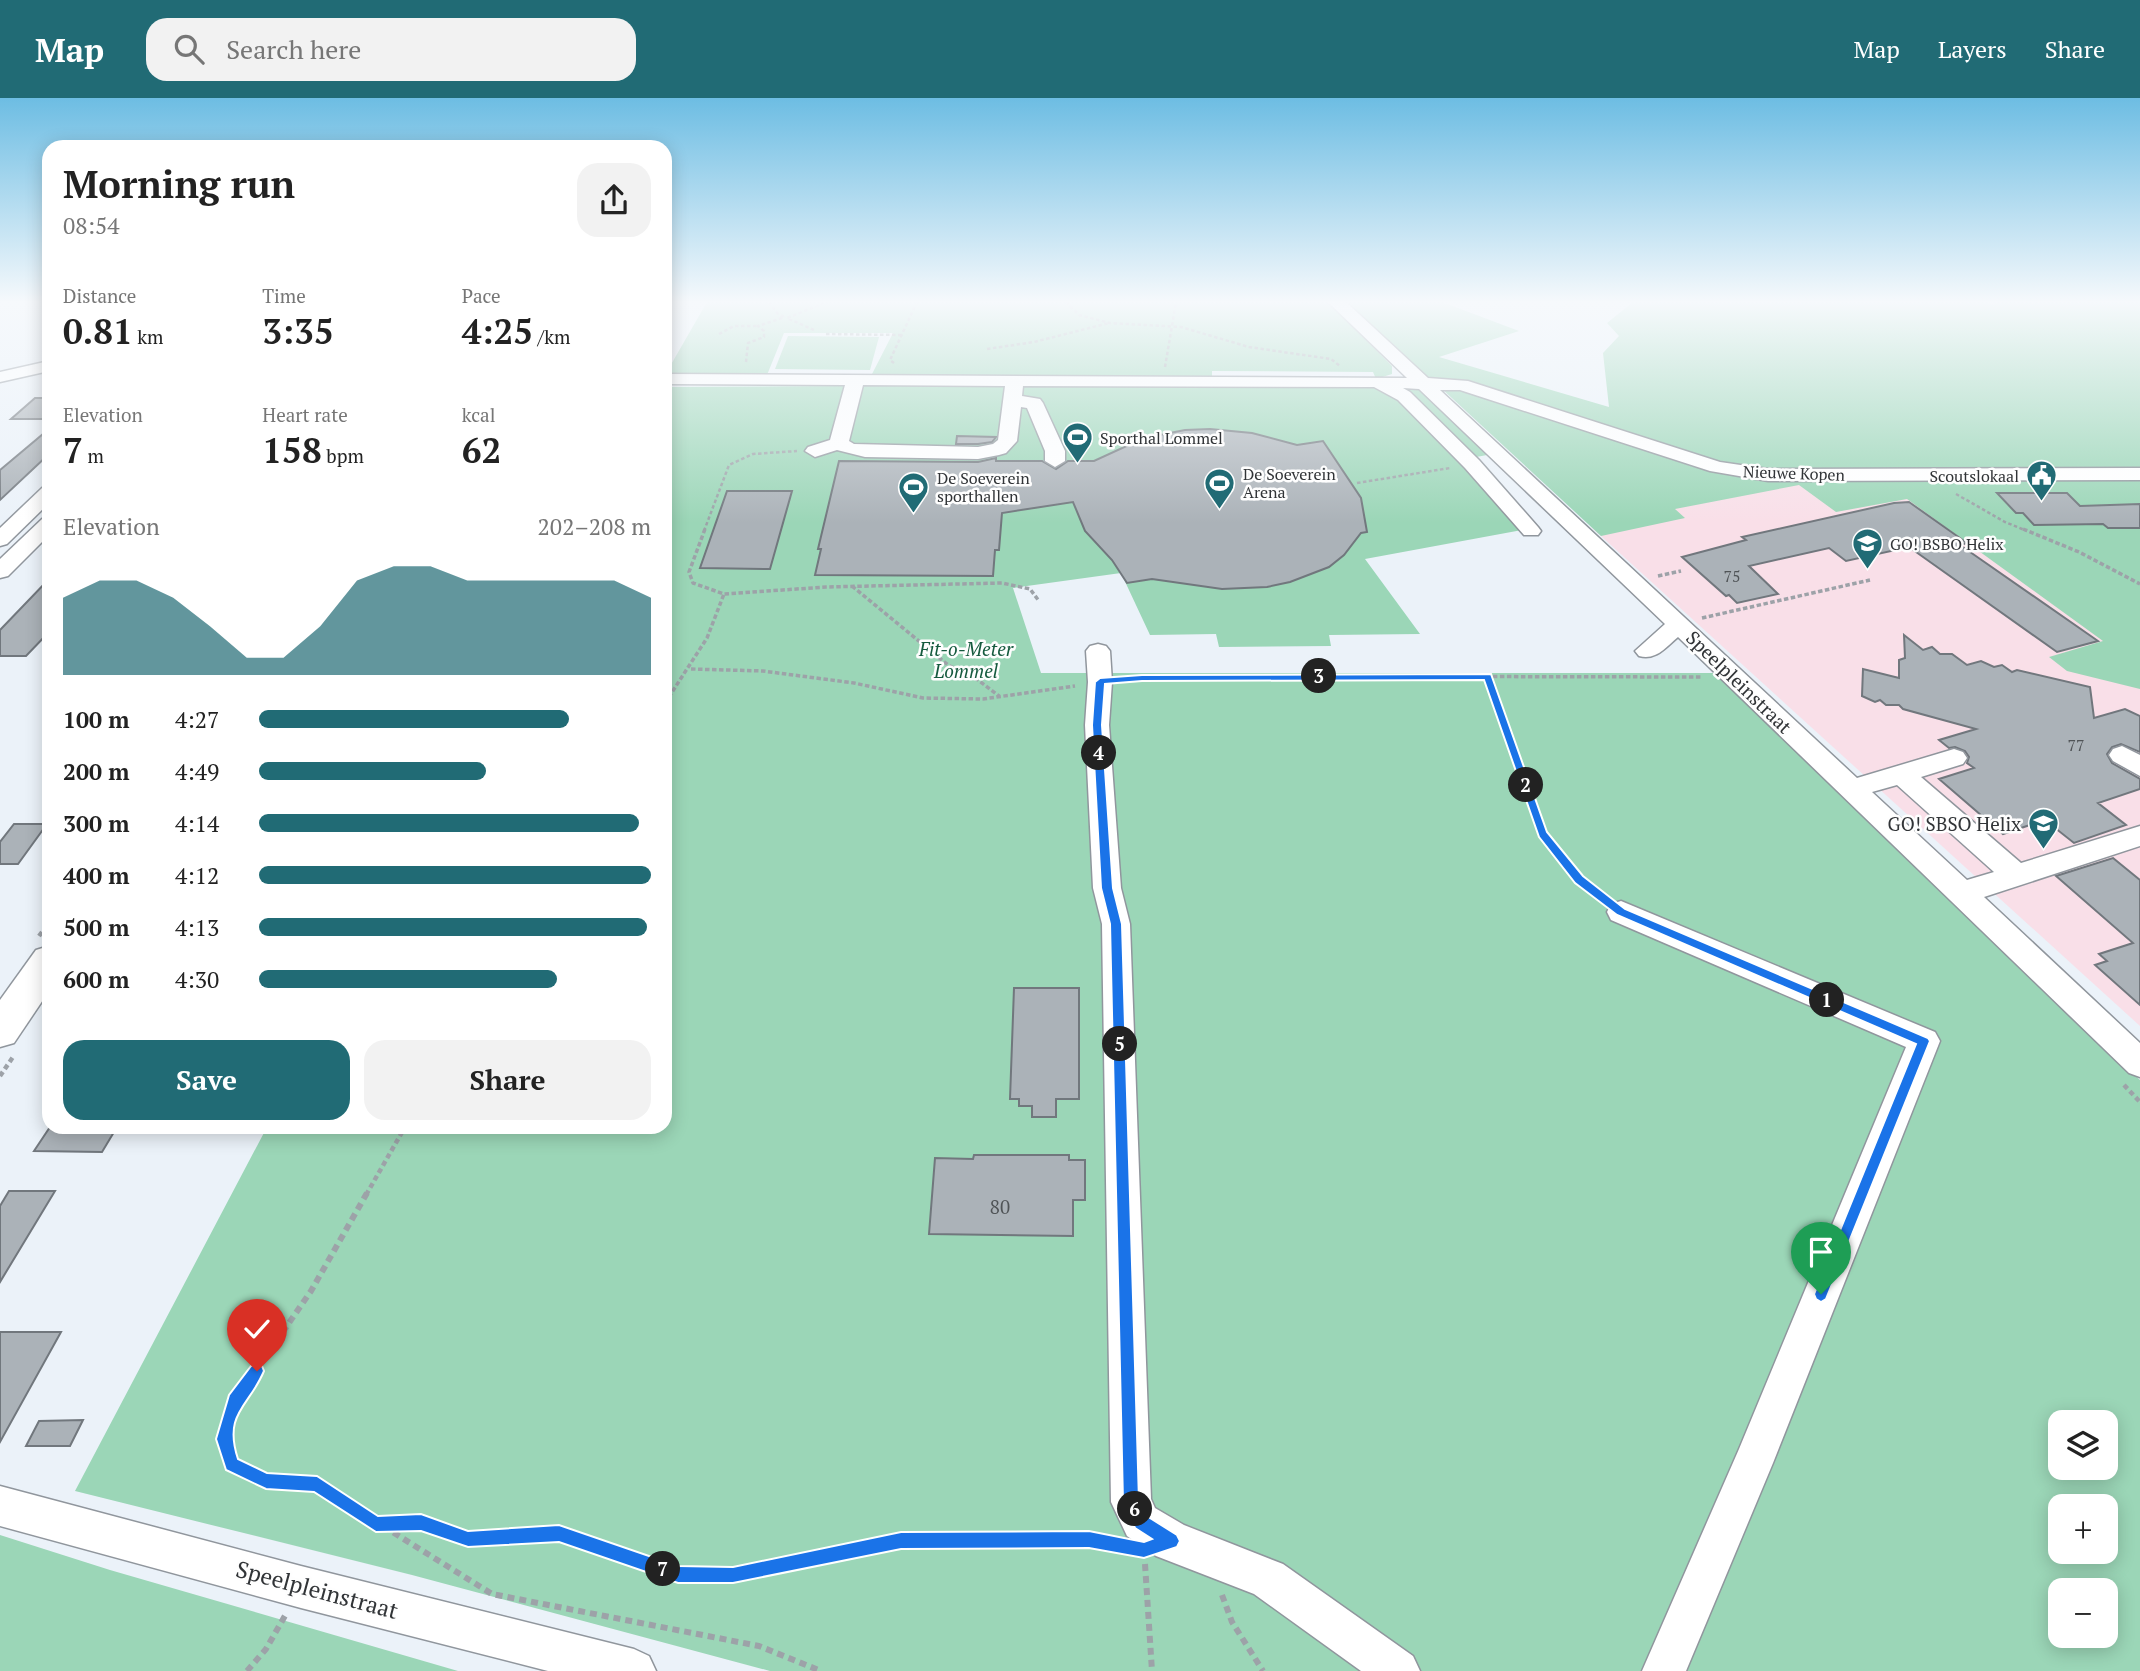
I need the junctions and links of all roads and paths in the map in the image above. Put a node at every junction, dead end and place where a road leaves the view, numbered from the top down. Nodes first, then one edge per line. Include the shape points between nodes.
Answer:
1 (899, 375) edge
2 (993, 375) edge
3 (1412, 375) edge
4 (672, 379) edge
5 (42, 380) edge
6 (855, 381) junction
7 (1377, 382) junction
8 (1420, 383) junction
9 (0, 389) edge
10 (1013, 391) junction
11 (839, 443) junction
12 (815, 451) joint
13 (1055, 461) dead end
14 (1472, 464) junction
15 (2140, 474) edge
16 (1926, 475) junction
17 (1357, 483) dead end
18 (42, 499) edge
19 (42, 530) edge
20 (1531, 531) dead end
21 (0, 540) edge
22 (0, 571) edge
23 (1870, 580) dead end
24 (2140, 584) edge
25 (851, 586) junction
26 (724, 594) junction
27 (1039, 601) dead end
28 (1676, 622) junction
29 (1647, 651) dead end
30 (1099, 666) junction
31 (691, 669) junction
32 (1732, 676) junction
33 (1488, 677) junction
34 (672, 694) edge
35 (1000, 697) junction
36 (1954, 758) dead end
37 (1901, 774) junction
38 (1851, 789) junction
39 (2140, 836) edge
40 (2015, 875) junction
41 (1961, 893) junction
42 (1621, 912) joint
43 (42, 971) edge
44 (0, 1031) edge
45 (2140, 1063) edge
46 (401, 1134) edge
47 (0, 1506) edge
48 (376, 1524) junction
49 (1174, 1549) junction
50 (301, 1587) junction
51 (247, 1671) edge
52 (634, 1671) edge
53 (821, 1671) edge
54 (1152, 1671) edge
55 (1264, 1671) edge
56 (1398, 1671) edge
57 (1664, 1671) edge

1 - 6 street, Nieuwe Kopen
2 - 10 street, Nieuwe Kopen
3 - 8 street, Speelpleinstraat
4 - 6 street, Nieuwe Kopen
5 - 9 street
6 - 11 street
7 - 8 street, Nieuwe Kopen
7 - 10 street, Nieuwe Kopen
7 - 14 street via 1404,396
8 - 16 street, Nieuwe Kopen via 1462,384 1731,470 1768,475
8 - 28 street, Speelpleinstraat
10 - 11 street via 1006,444 989,451 872,451
10 - 13 street via 1034,403
11 - 12 street
12 - 26 path via 765,451 729,465 689,572 693,583
14 - 17 path
14 - 20 street
15 - 16 street, Nieuwe Kopen
16 - 24 path via 2005,522 2079,552
18 - 21 street
19 - 22 street
23 - 28 path
25 - 26 path
25 - 27 path via 1002,583 1030,589
25 - 35 path via 948,665
26 - 31 path via 717,620
28 - 29 street
28 - 32 street, Speelpleinstraat
30 - 33 path via 1204,676
30 - 35 path
30 - 49 street via 1097,725 1106,874 1116,938 1131,1502 1141,1522
31 - 34 path
31 - 35 path via 763,671 923,698
32 - 33 path
32 - 38 street, Speelpleinstraat
33 - 42 path via 1542,834 1579,880
36 - 37 street
37 - 38 street
37 - 40 street
38 - 41 street, Speelpleinstraat
39 - 40 street
40 - 41 street
41 - 45 street, Speelpleinstraat
42 - 57 street via 1924,1041
43 - 44 main road
46 - 48 path via 311,1291 235,1401 224,1439 232,1465 266,1481 317,1485
47 - 50 street, Speelpleinstraat
48 - 49 path via 421,1522 468,1539 559,1534 678,1574 733,1575 901,1540 1089,1539
48 - 53 path via 492,1594 759,1646
49 - 54 path
49 - 55 path
49 - 56 street via 1268,1579
50 - 51 path via 266,1649
50 - 52 street, Speelpleinstraat

